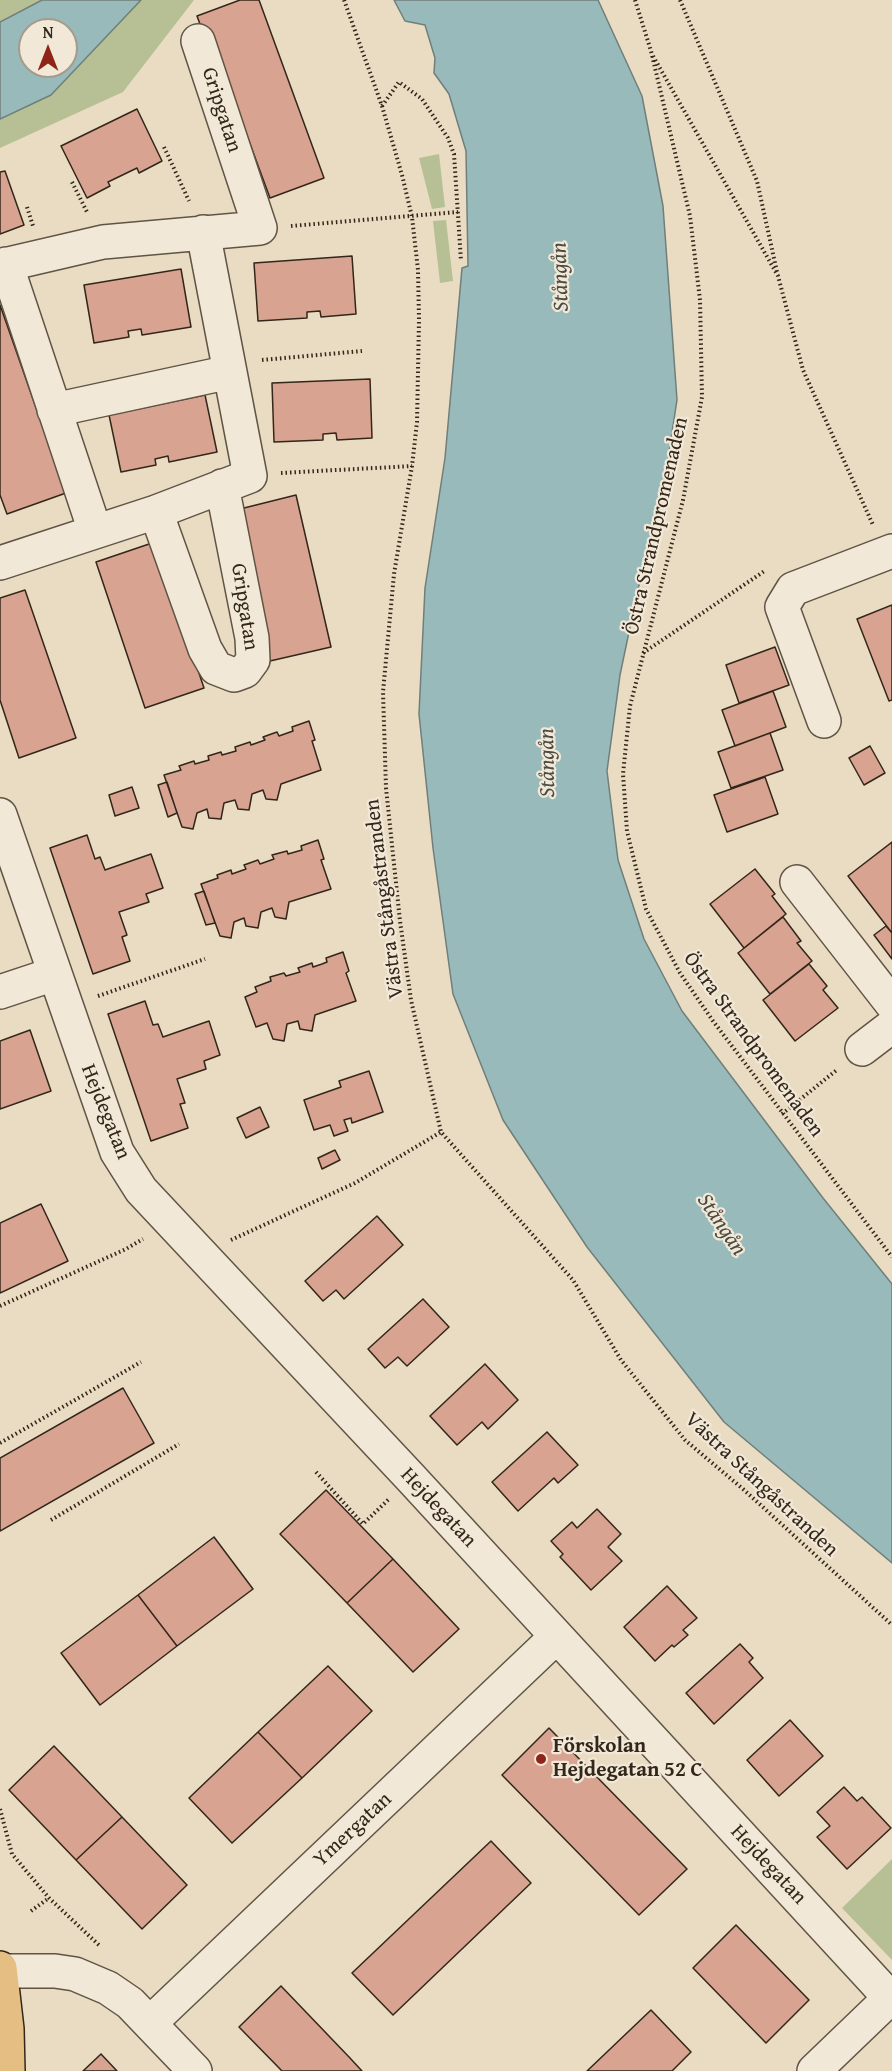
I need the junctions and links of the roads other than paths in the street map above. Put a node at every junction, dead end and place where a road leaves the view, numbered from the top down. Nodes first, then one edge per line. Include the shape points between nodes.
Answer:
1 (198, 41) dead end
2 (203, 232) junction
3 (3, 265) edge
4 (229, 368) junction
5 (54, 410) junction
6 (236, 481) junction
7 (156, 512) junction
8 (95, 531) junction
9 (889, 552) edge
10 (0, 563) edge
11 (824, 721) dead end
12 (0, 815) edge
13 (797, 882) dead end
14 (54, 974) junction
15 (0, 992) edge
16 (892, 1004) edge
17 (892, 1026) edge
18 (862, 1049) road end
19 (556, 1637) junction
20 (0, 1970) edge
21 (891, 1999) edge
22 (150, 2023) junction
23 (8, 2071) edge
24 (195, 2071) edge
25 (814, 2071) edge

1 - 2 street, Gripgatan via 260,228
2 - 3 street via 103,242
2 - 4 street, Gripgatan
3 - 5 street
4 - 5 street
4 - 6 street, Gripgatan
5 - 8 street
6 - 7 street
6 - 7 street, Gripgatan via 252,638 253,660 245,671 234,675 216,668 205,649
7 - 8 street
8 - 10 street
9 - 11 street via 793,589 782,607
12 - 14 street
13 - 16 street
14 - 15 street
14 - 19 street, Hejdegatan via 117,1152 141,1190
17 - 18 street
19 - 21 street, Hejdegatan
19 - 22 street, Ymergatan
20 - 22 street via 75,1974 108,1988
20 - 23 main road
21 - 25 street
22 - 24 street

